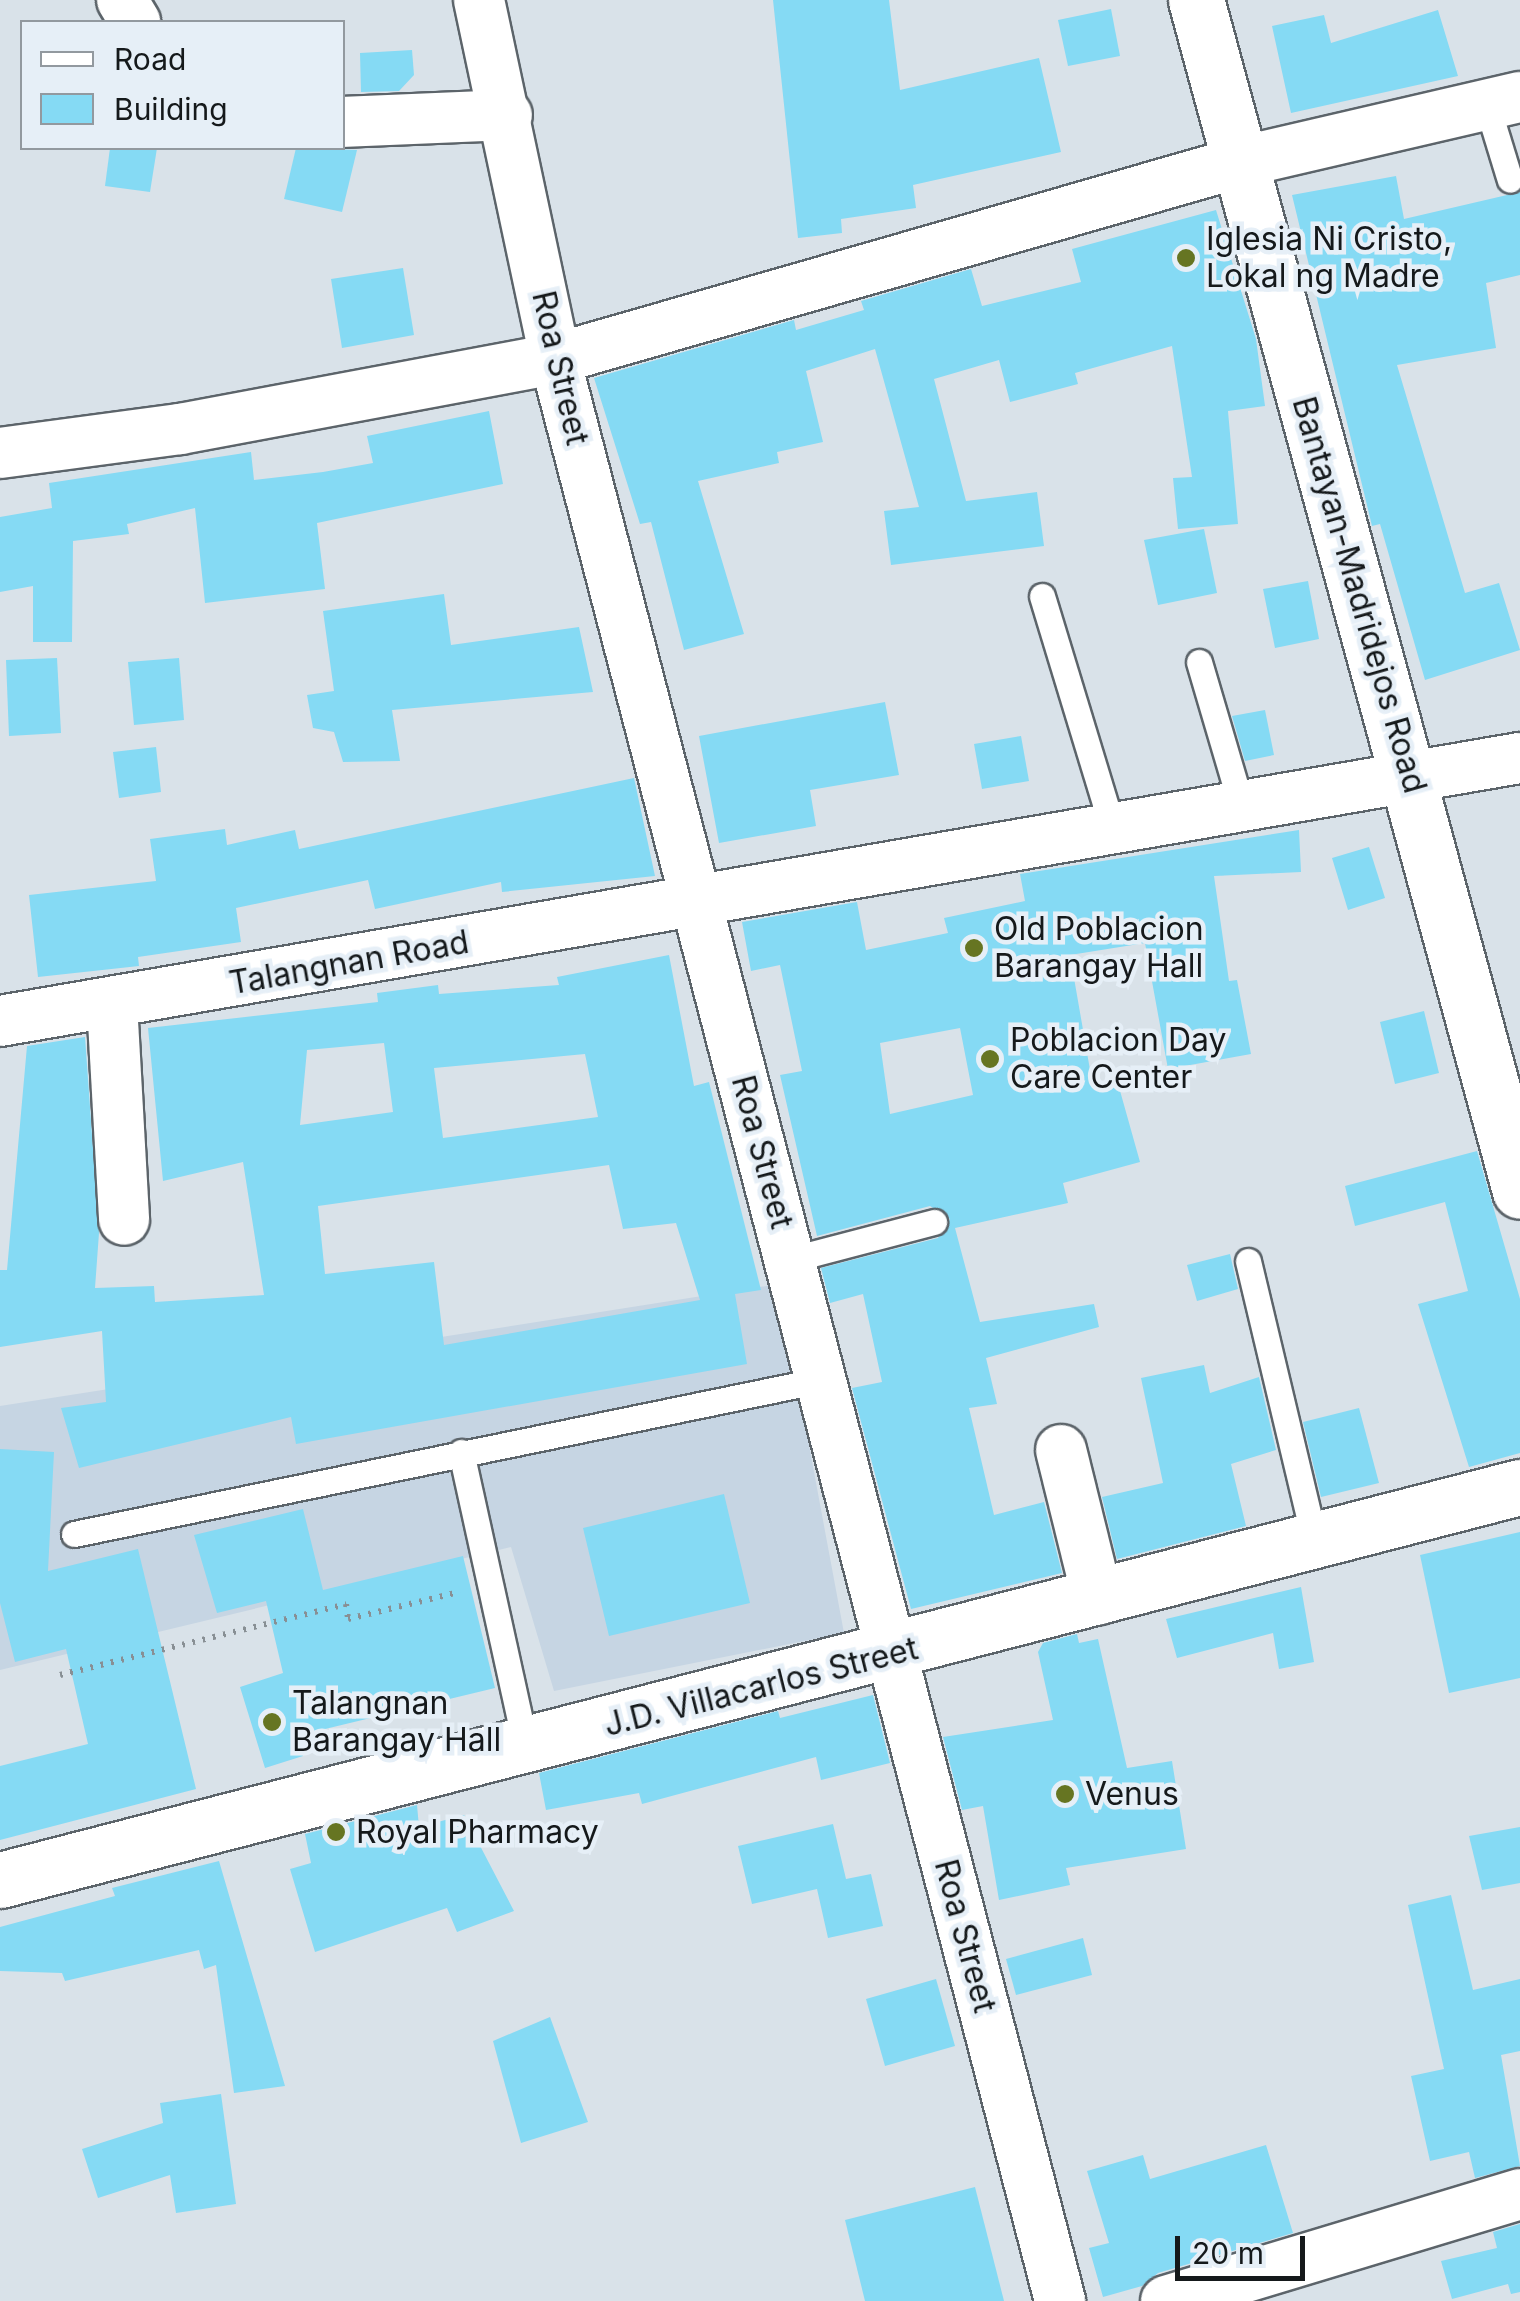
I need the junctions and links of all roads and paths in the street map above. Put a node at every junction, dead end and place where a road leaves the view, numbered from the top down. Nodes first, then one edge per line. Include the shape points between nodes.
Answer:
1 (479, 0) edge
2 (1196, 0) edge
3 (1504, 101) edge
4 (507, 115) junction
5 (345, 122) edge
6 (1240, 162) junction
7 (1510, 180) dead end
8 (555, 359) junction
9 (0, 453) edge
10 (1042, 596) dead end
11 (1199, 662) dead end
12 (1520, 758) edge
13 (1412, 778) junction
14 (1242, 808) junction
15 (1113, 830) junction
16 (697, 904) junction
17 (112, 1002) junction
18 (0, 1021) edge
19 (1520, 1192) edge
20 (124, 1220) dead end
21 (934, 1222) dead end
22 (790, 1260) junction
23 (1248, 1261) dead end
24 (821, 1380) junction
25 (1061, 1450) dead end
26 (460, 1452) junction
27 (1520, 1488) edge
28 (74, 1534) dead end
29 (1315, 1542) junction
30 (490, 1585) junction
31 (1098, 1600) junction
32 (892, 1654) junction
33 (60, 1675) dead end
34 (526, 1747) junction
35 (0, 1880) edge
36 (1520, 2194) edge
37 (1060, 2301) edge
38 (1166, 2301) edge

1 - 4 street, Roa Street
2 - 6 street, Bantayan-Madridejos Road
3 - 6 street
3 - 7 lane
4 - 5 street
4 - 8 street, Roa Street
6 - 8 street
6 - 13 street, Bantayan-Madridejos Road
8 - 9 street via 180,429
8 - 16 street, Roa Street
10 - 15 lane
11 - 14 lane
12 - 13 street, Talangnan Road
13 - 14 street, Talangnan Road
13 - 19 street, Bantayan-Madridejos Road
14 - 15 street, Talangnan Road
15 - 16 street, Talangnan Road
16 - 17 street, Talangnan Road
16 - 22 street, Roa Street
17 - 18 street, Talangnan Road
17 - 20 street
21 - 22 lane
22 - 24 street, Roa Street
23 - 29 lane
24 - 26 lane
24 - 32 street, Roa Street
25 - 31 street
26 - 28 lane
26 - 30 lane
27 - 29 street, J.D. Villacarlos Street
29 - 31 street, J.D. Villacarlos Street
30 - 33 path via 348,1619 346,1604
30 - 34 lane
31 - 32 street, J.D. Villacarlos Street
32 - 34 street, J.D. Villacarlos Street
32 - 37 street, Roa Street
34 - 35 street, J.D. Villacarlos Street
36 - 38 street

